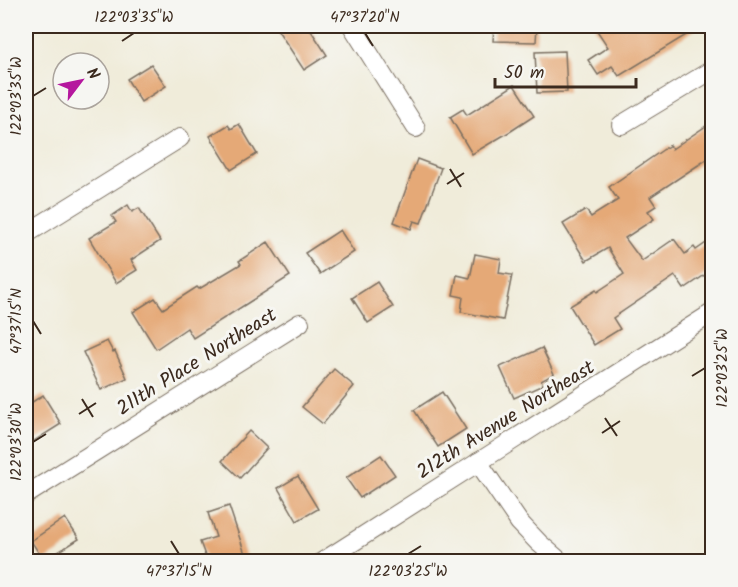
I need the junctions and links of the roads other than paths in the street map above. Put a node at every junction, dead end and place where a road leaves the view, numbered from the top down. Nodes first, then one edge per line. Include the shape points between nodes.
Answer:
1 (352, 26) edge
2 (712, 70) edge
3 (621, 125) dead end
4 (416, 128) dead end
5 (180, 138) dead end
6 (26, 234) edge
7 (712, 313) edge
8 (300, 323) dead end
9 (478, 462) junction
10 (26, 495) edge
11 (322, 561) edge
12 (561, 561) edge

1 - 4 street
2 - 3 street
5 - 6 street
7 - 9 street, 212th Avenue Northeast
8 - 10 street, 211th Place Northeast
9 - 11 street, 212th Avenue Northeast
9 - 12 street via 519,522

